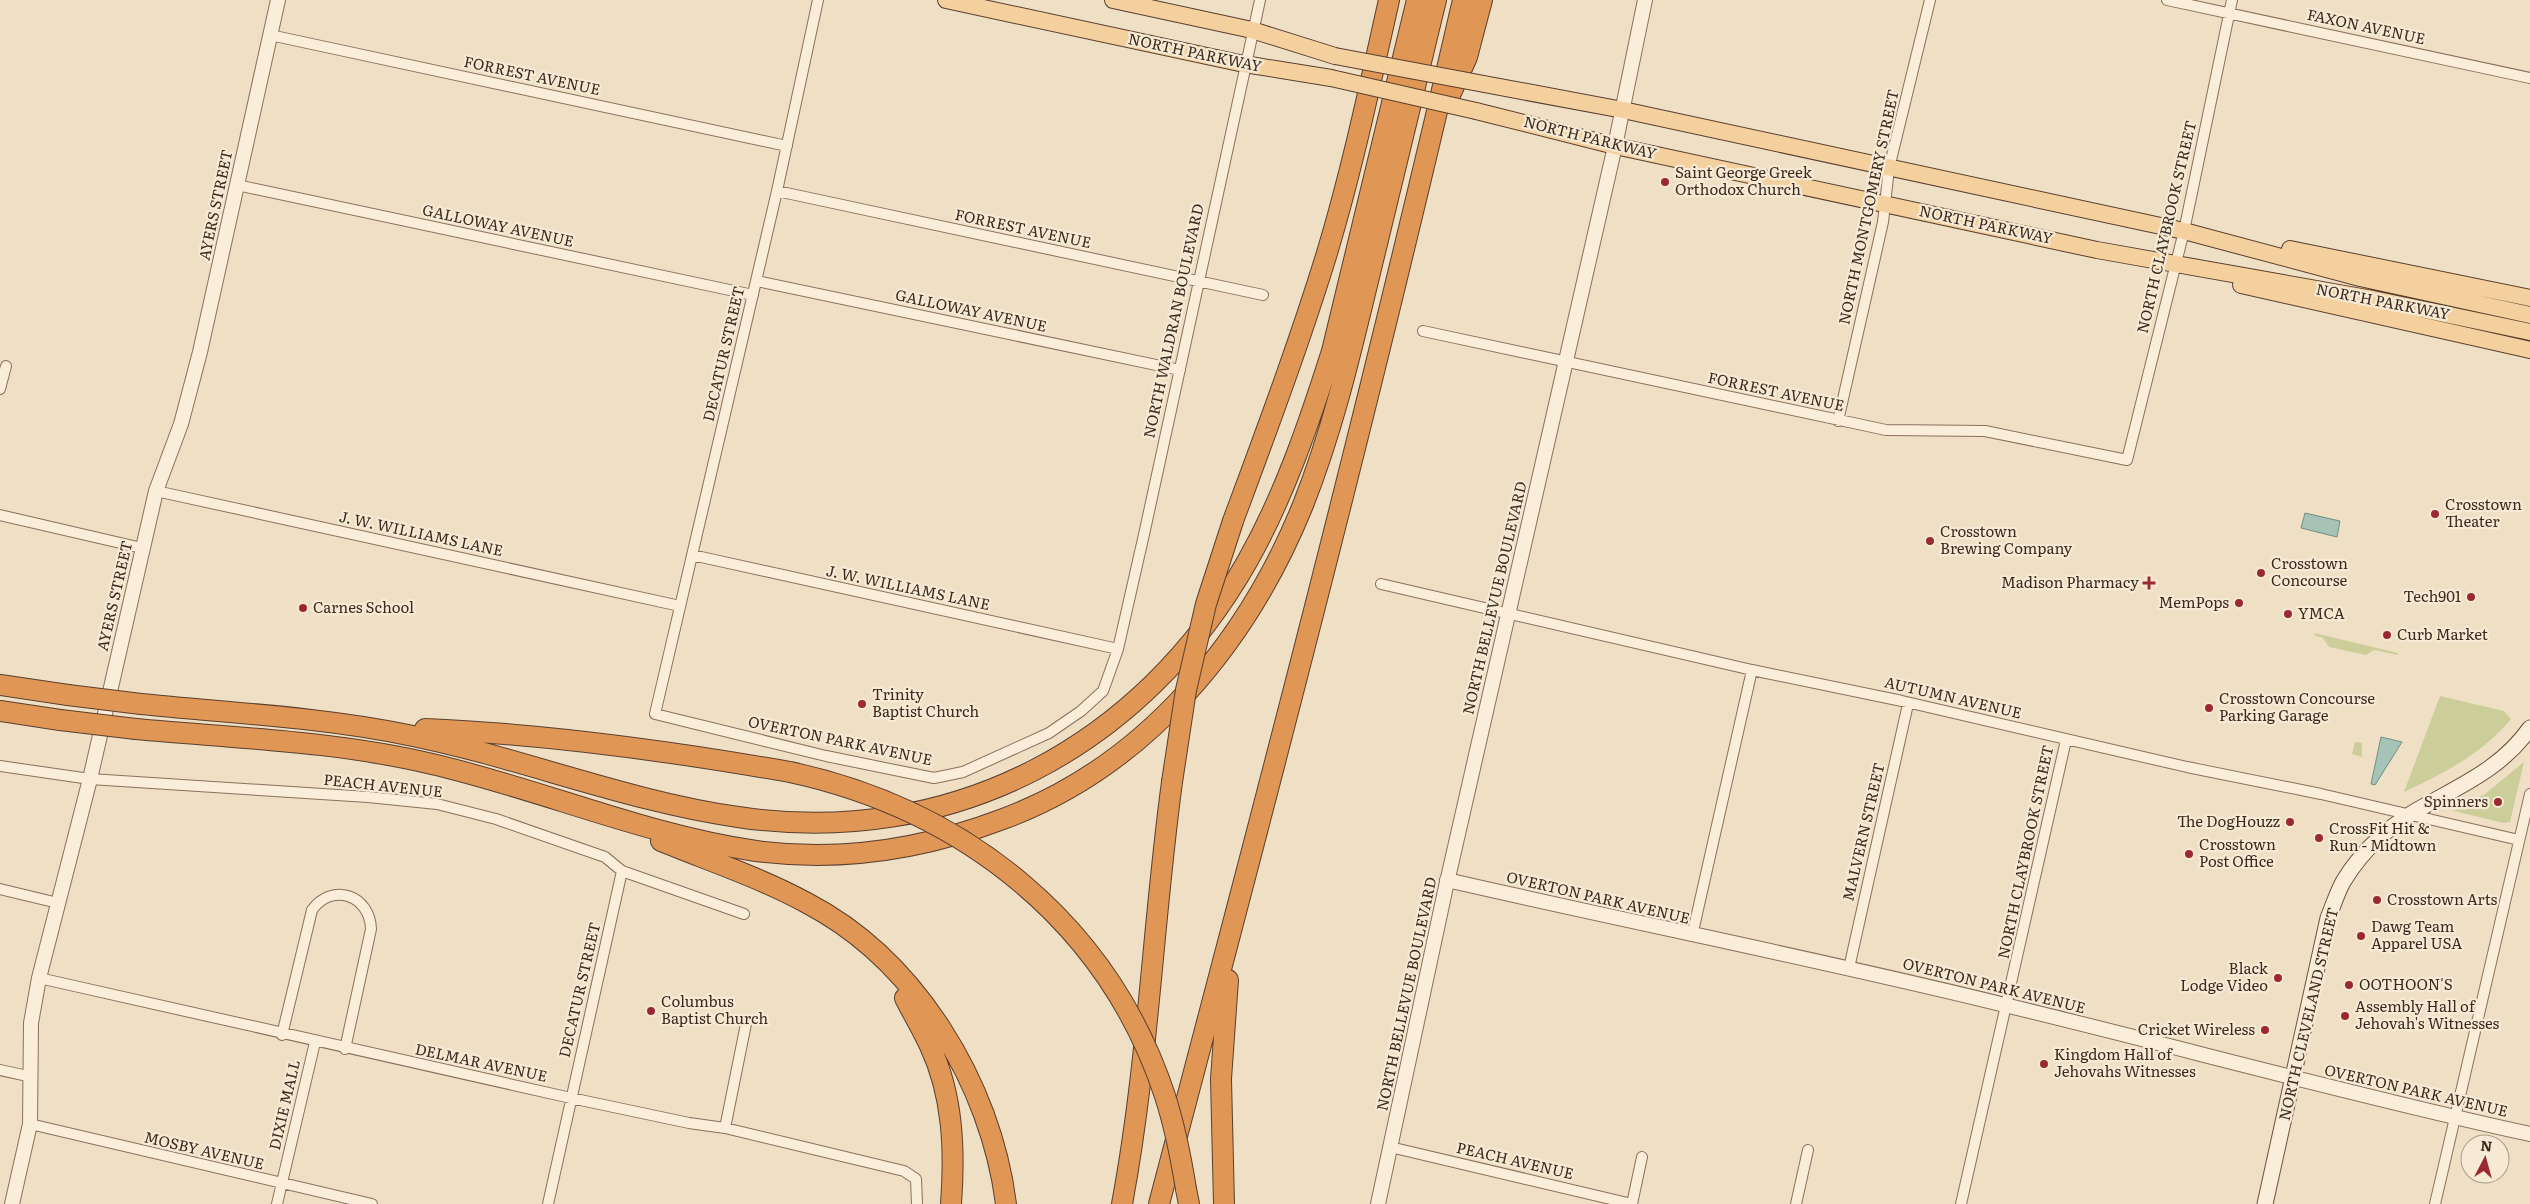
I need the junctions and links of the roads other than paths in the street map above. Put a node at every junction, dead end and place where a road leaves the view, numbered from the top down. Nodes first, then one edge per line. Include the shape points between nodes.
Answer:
1 (278, 0) edge
2 (818, 0) edge
3 (946, 0) edge
4 (1112, 0) edge
5 (1260, 0) edge
6 (1389, 0) edge
7 (1417, 0) edge
8 (1436, 0) edge
9 (1463, 0) edge
10 (1482, 0) edge
11 (1645, 0) edge
12 (1930, 0) edge
13 (2167, 0) edge
14 (2232, 0) edge
15 (2230, 13) junction
16 (1252, 30) junction
17 (270, 35) junction
18 (1244, 64) junction
19 (2530, 78) edge
20 (1622, 110) junction
21 (1431, 138) junction
22 (787, 146) junction
23 (1615, 146) junction
24 (1890, 168) junction
25 (237, 185) junction
26 (777, 191) junction
27 (1886, 203) junction
28 (2184, 231) junction
29 (2174, 265) junction
30 (757, 280) junction
31 (1198, 282) junction
32 (753, 295) junction
33 (1263, 295) dead end
34 (2530, 298) edge
35 (2530, 315) edge
36 (1422, 332) dead end
37 (2530, 332) edge
38 (2530, 350) edge
39 (1565, 362) junction
40 (6, 366) dead end
41 (1180, 370) junction
42 (0, 389) edge
43 (1838, 421) junction
44 (2127, 460) joint
45 (156, 491) junction
46 (0, 515) edge
47 (142, 548) junction
48 (692, 555) junction
49 (1381, 584) dead end
50 (680, 606) junction
51 (1508, 614) junction
52 (1118, 649) junction
53 (1752, 670) junction
54 (0, 685) edge
55 (1908, 704) junction
56 (0, 711) edge
57 (655, 714) joint
58 (365, 727) junction
59 (2529, 734) edge
60 (2066, 740) junction
61 (0, 766) edge
62 (90, 779) junction
63 (539, 793) junction
64 (2530, 794) edge
65 (2410, 815) junction
66 (2519, 840) junction
67 (622, 871) junction
68 (1448, 880) junction
69 (0, 889) edge
70 (58, 903) junction
71 (744, 914) dead end
72 (1692, 936) junction
73 (1229, 945) junction
74 (883, 958) junction
75 (1849, 968) junction
76 (39, 978) junction
77 (2008, 1005) junction
78 (746, 1024) dead end
79 (282, 1034) junction
80 (315, 1042) junction
81 (345, 1049) junction
82 (0, 1070) edge
83 (32, 1077) junction
84 (2293, 1078) junction
85 (571, 1098) junction
86 (2453, 1118) junction
87 (30, 1124) junction
88 (725, 1128) junction
89 (2530, 1134) edge
90 (1390, 1148) junction
91 (1808, 1150) dead end
92 (1642, 1157) dead end
93 (282, 1184) junction
94 (1188, 1199) edge
95 (12, 1204) edge
96 (277, 1204) edge
97 (372, 1204) edge
98 (548, 1204) edge
99 (917, 1204) edge
100 (951, 1204) edge
101 (1006, 1204) edge
102 (1122, 1204) edge
103 (1159, 1204) edge
104 (1224, 1204) edge
105 (1378, 1204) edge
106 (1632, 1204) edge
107 (1796, 1204) edge
108 (1961, 1204) edge
109 (2265, 1204) edge
110 (2435, 1204) edge

1 - 17 street, AYERS STREET
2 - 22 street, DECATUR STREET
3 - 18 main road, NORTH PARKWAY
4 - 16 main road, NORTH PARKWAY
5 - 16 street, NORTH WALDRAN BOULEVARD
6 - 102 highway, bridge via 1367,100 1327,252 1286,380 1233,521 1206,604 1190,673 1162,860 1131,1154
7 - 58 highway via 1332,351 1281,495 1243,568 1189,646 1136,701 1095,734 1025,775 948,806 897,817 820,823 781,822 701,811 646,799 478,750
8 - 63 highway via 1348,364 1302,506 1261,593 1235,633 1203,675 1160,721 1101,768 1042,802 976,829 935,841 874,852 787,854 726,846
9 - 21 highway
10 - 21 highway via 1468,57
11 - 20 street, NORTH BELLEVUE BOULEVARD
12 - 24 street, NORTH MONTGOMERY STREET
13 - 15 street, FAXON AVENUE
14 - 15 street, NORTH CLAYBROOK STREET
15 - 19 street, FAXON AVENUE
15 - 28 street, NORTH CLAYBROOK STREET
16 - 18 street, NORTH WALDRAN BOULEVARD
16 - 20 main road, NORTH PARKWAY, bridge via 1335,56
17 - 22 street, FORREST AVENUE
17 - 25 street, AYERS STREET
18 - 23 main road, NORTH PARKWAY, bridge via 1331,78
18 - 31 street, NORTH WALDRAN BOULEVARD
20 - 23 street, NORTH BELLEVUE BOULEVARD
20 - 24 main road, NORTH PARKWAY
21 - 73 highway via 1367,404
22 - 26 street, DECATUR STREET
23 - 27 main road, NORTH PARKWAY
23 - 39 street, NORTH BELLEVUE BOULEVARD
24 - 27 street, NORTH MONTGOMERY STREET
24 - 28 main road, NORTH PARKWAY
25 - 32 street, GALLOWAY AVENUE
25 - 45 street, AYERS STREET via 181,424
26 - 30 street, DECATUR STREET
26 - 31 street, FORREST AVENUE
27 - 29 main road, NORTH PARKWAY
27 - 43 street, NORTH MONTGOMERY STREET
28 - 29 street, NORTH CLAYBROOK STREET
28 - 34 main road via 2341,258
28 - 35 main road, NORTH PARKWAY via 2360,278
29 - 37 main road, NORTH PARKWAY via 2373,299
29 - 38 main road via 2265,292
29 - 44 street, NORTH CLAYBROOK STREET
30 - 32 street, DECATUR STREET
30 - 41 street, GALLOWAY AVENUE
31 - 33 street, FORREST AVENUE
31 - 41 street, NORTH WALDRAN BOULEVARD
32 - 48 street, DECATUR STREET
36 - 39 street, FORREST AVENUE
39 - 43 street, FORREST AVENUE
39 - 51 street, NORTH BELLEVUE BOULEVARD
40 - 42 street
41 - 52 street, NORTH WALDRAN BOULEVARD
43 - 44 street, FORREST AVENUE via 1886,430 1985,431
45 - 47 street, AYERS STREET
45 - 50 street, J. W. WILLIAMS LANE
46 - 47 street
47 - 62 street, AYERS STREET
48 - 50 street, DECATUR STREET
48 - 52 street, J. W. WILLIAMS LANE
49 - 51 street, AUTUMN AVENUE
50 - 57 street, DECATUR STREET
51 - 53 street, AUTUMN AVENUE
51 - 68 street, NORTH BELLEVUE BOULEVARD
52 - 57 street, OVERTON PARK AVENUE via 1103,691 1065,722 1049,733 963,772 934,778 826,756
53 - 55 street, AUTUMN AVENUE
53 - 72 street
54 - 58 highway, bridge via 141,704
55 - 60 street, AUTUMN AVENUE
55 - 75 street, MALVERN STREET
56 - 63 highway, bridge via 136,729 390,755
58 - 94 highway, bridge via 492,732 790,772 868,793 944,828 1008,871 1066,926 1113,987 1152,1062 1173,1124
59 - 65 main road, NORTH CLEVELAND STREET via 2489,770
60 - 65 street, AUTUMN AVENUE
60 - 77 street, NORTH CLAYBROOK STREET
61 - 62 street, PEACH AVENUE
62 - 67 street, PEACH AVENUE via 437,804 496,819 605,857
62 - 70 street, AYERS STREET
63 - 74 highway via 782,890 837,920
64 - 66 street
65 - 66 street, AUTUMN AVENUE
65 - 84 main road, NORTH CLEVELAND STREET via 2372,844 2342,883 2328,918
66 - 86 street
67 - 71 street, PEACH AVENUE
67 - 85 street, DECATUR STREET
68 - 72 street, OVERTON PARK AVENUE
68 - 90 street, NORTH BELLEVUE BOULEVARD
69 - 70 street
70 - 76 street, AYERS STREET
72 - 75 street, OVERTON PARK AVENUE
73 - 103 highway
73 - 104 highway via 1220,1080
74 - 100 highway via 930,1046 941,1074 952,1132
74 - 101 highway via 910,988 959,1056 987,1122
75 - 77 street, OVERTON PARK AVENUE
76 - 79 street, DELMAR AVENUE
76 - 83 street, AYERS STREET via 31,1024
77 - 84 street, OVERTON PARK AVENUE
77 - 108 street, NORTH CLAYBROOK STREET
78 - 88 street
79 - 80 street, DELMAR AVENUE
79 - 81 street via 312,910 324,898 349,896 362,903 371,929
80 - 81 street, DELMAR AVENUE
80 - 93 street, DIXIE MALL
81 - 85 street, DELMAR AVENUE
82 - 83 street
83 - 87 street, AYERS STREET
84 - 86 street, OVERTON PARK AVENUE
84 - 109 main road, NORTH CLEVELAND STREET
85 - 88 street, DELMAR AVENUE
85 - 98 street, DECATUR STREET
86 - 89 street, OVERTON PARK AVENUE
86 - 110 street
87 - 93 street, MOSBY AVENUE
87 - 95 street, AYERS STREET
88 - 99 street, DELMAR AVENUE via 904,1171 916,1179
90 - 105 street, NORTH BELLEVUE BOULEVARD
90 - 106 street, PEACH AVENUE
91 - 107 street
92 - 106 street
93 - 96 street, DIXIE MALL
93 - 97 street, MOSBY AVENUE

